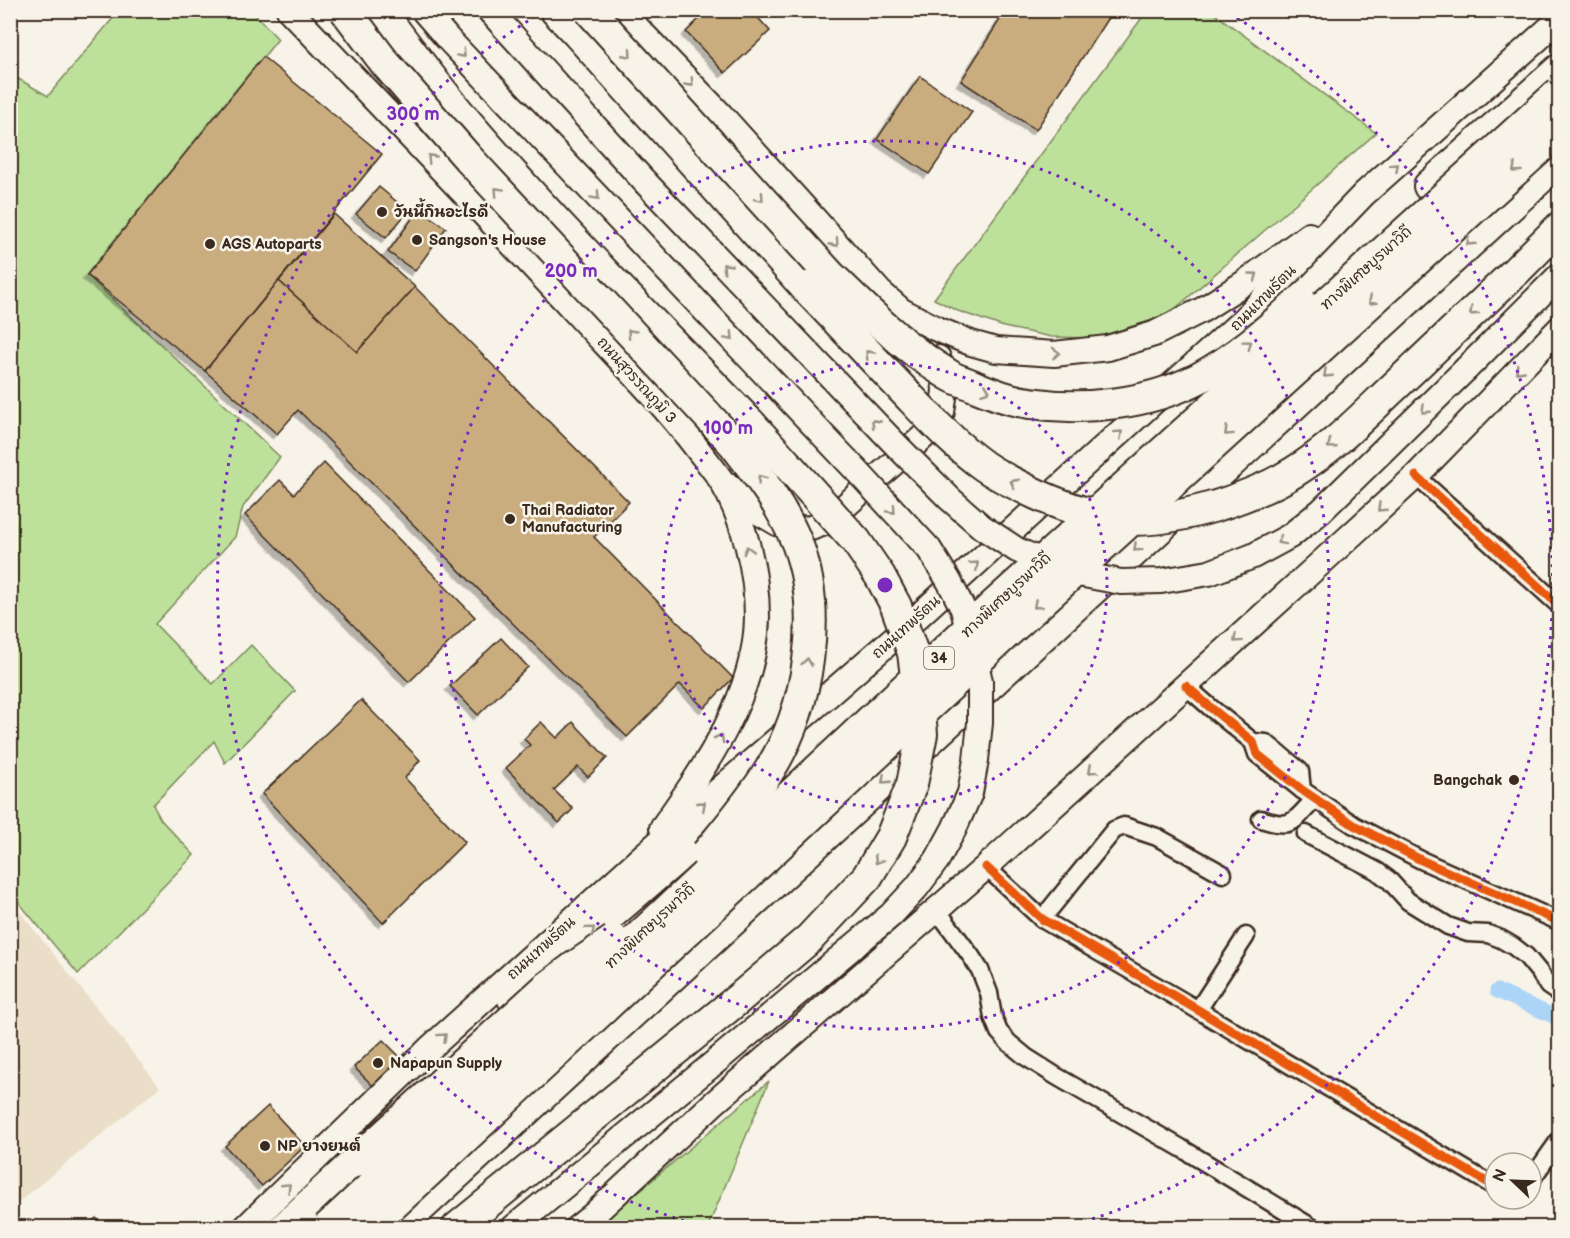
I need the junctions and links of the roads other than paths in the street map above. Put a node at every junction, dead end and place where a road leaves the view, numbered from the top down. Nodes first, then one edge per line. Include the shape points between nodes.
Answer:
1 (289, 10) edge
2 (345, 10) edge
3 (380, 10) edge
4 (423, 10) edge
5 (489, 10) edge
6 (555, 10) edge
7 (589, 10) edge
8 (620, 10) edge
9 (1560, 19) edge
10 (1560, 69) edge
11 (1560, 91) edge
12 (1560, 130) edge
13 (1560, 160) edge
14 (1364, 194) junction
15 (1560, 226) edge
16 (1560, 275) edge
17 (903, 310) junction
18 (1560, 327) edge
19 (1416, 476) junction
20 (721, 480) junction
21 (1560, 606) edge
22 (1186, 686) junction
23 (1309, 794) junction
24 (1261, 819) dead end
25 (1306, 834) dead end
26 (642, 857) junction
27 (986, 867) junction
28 (1223, 874) dead end
29 (937, 910) junction
30 (1042, 919) junction
31 (1560, 922) edge
32 (1246, 936) dead end
33 (1560, 994) edge
34 (1198, 1010) junction
35 (1560, 1139) edge
36 (1543, 1163) edge
37 (1483, 1180) edge
38 (589, 1224) edge
39 (245, 1227) edge
40 (284, 1227) edge
41 (319, 1227) edge
42 (327, 1227) edge
43 (368, 1227) edge
44 (398, 1227) edge
45 (457, 1227) edge
46 (513, 1227) edge
47 (1313, 1227) edge

20 -> 1 main road, ถนนสุวรรณภูมิ 3 via 664,408 476,204
40 -> 2 highway, bridge via 546,988 621,935 672,891 717,841 782,748 804,684 810,634 810,599 797,544 771,494 734,444 460,150
3 -> 45 highway, bridge via 417,61 521,182 751,424 856,541 896,606 913,653 922,734 912,784 891,837 860,885 809,939
4 -> 46 main road, bridge via 929,549 963,609 980,681 980,723 970,793 937,860 917,886 891,915
16 -> 5 main road, bridge via 1321,511 1290,536 1209,573 1161,581 1120,582 1068,572 1017,550 950,499 645,182
15 -> 6 highway, bridge via 1367,413 1296,471 1264,489 1186,514 1151,520 1119,520 1088,514 1018,486 985,467 945,434 805,287
7 -> 10 highway, bridge via 831,276 905,345 950,376 988,392 1029,403 1066,406 1132,400 1173,389 1228,360
8 -> 17 main road via 720,114 880,292
14 -> 9 main road, ถนนเทพรัตน
11 - 41 highway, 34
11 - 42 highway, ทางพิเศษบูรพาวิถี, bridge via 994,605
12 -> 43 highway, ทางพิเศษบูรพาวิถี, bridge via 1008,632
13 -> 44 highway
17 -> 14 main road via 938,329 996,350 1054,354 1107,348 1154,334 1202,310
26 -> 14 main road, ถนนเทพรัตน via 902,631 1241,322
17 - 20 main road via 939,359 944,375 942,412 923,437 827,522 808,529 779,524
18 -> 19 main road
19 - 21 street
19 -> 22 main road
26 -> 20 main road, ถนนสุวรรณภูมิ 3 via 721,736 740,697 752,659 757,620 752,563 741,522
22 - 23 street via 1252,742 1257,754
22 -> 27 main road
23 - 24 street via 1293,822 1286,825
23 - 31 street via 1354,825 1421,860
25 - 33 street via 1377,871 1408,901 1448,926 1488,934 1513,946
39 -> 26 main road, ถนนเทพรัตน via 423,1056
27 - 29 main road
27 - 30 street
28 - 30 street via 1157,837 1124,826 1114,830
29 - 38 main road via 714,1103
29 - 47 street via 980,970 993,1017 1009,1043 1056,1076
30 - 34 street
32 - 34 street
34 - 37 street
35 - 36 street

